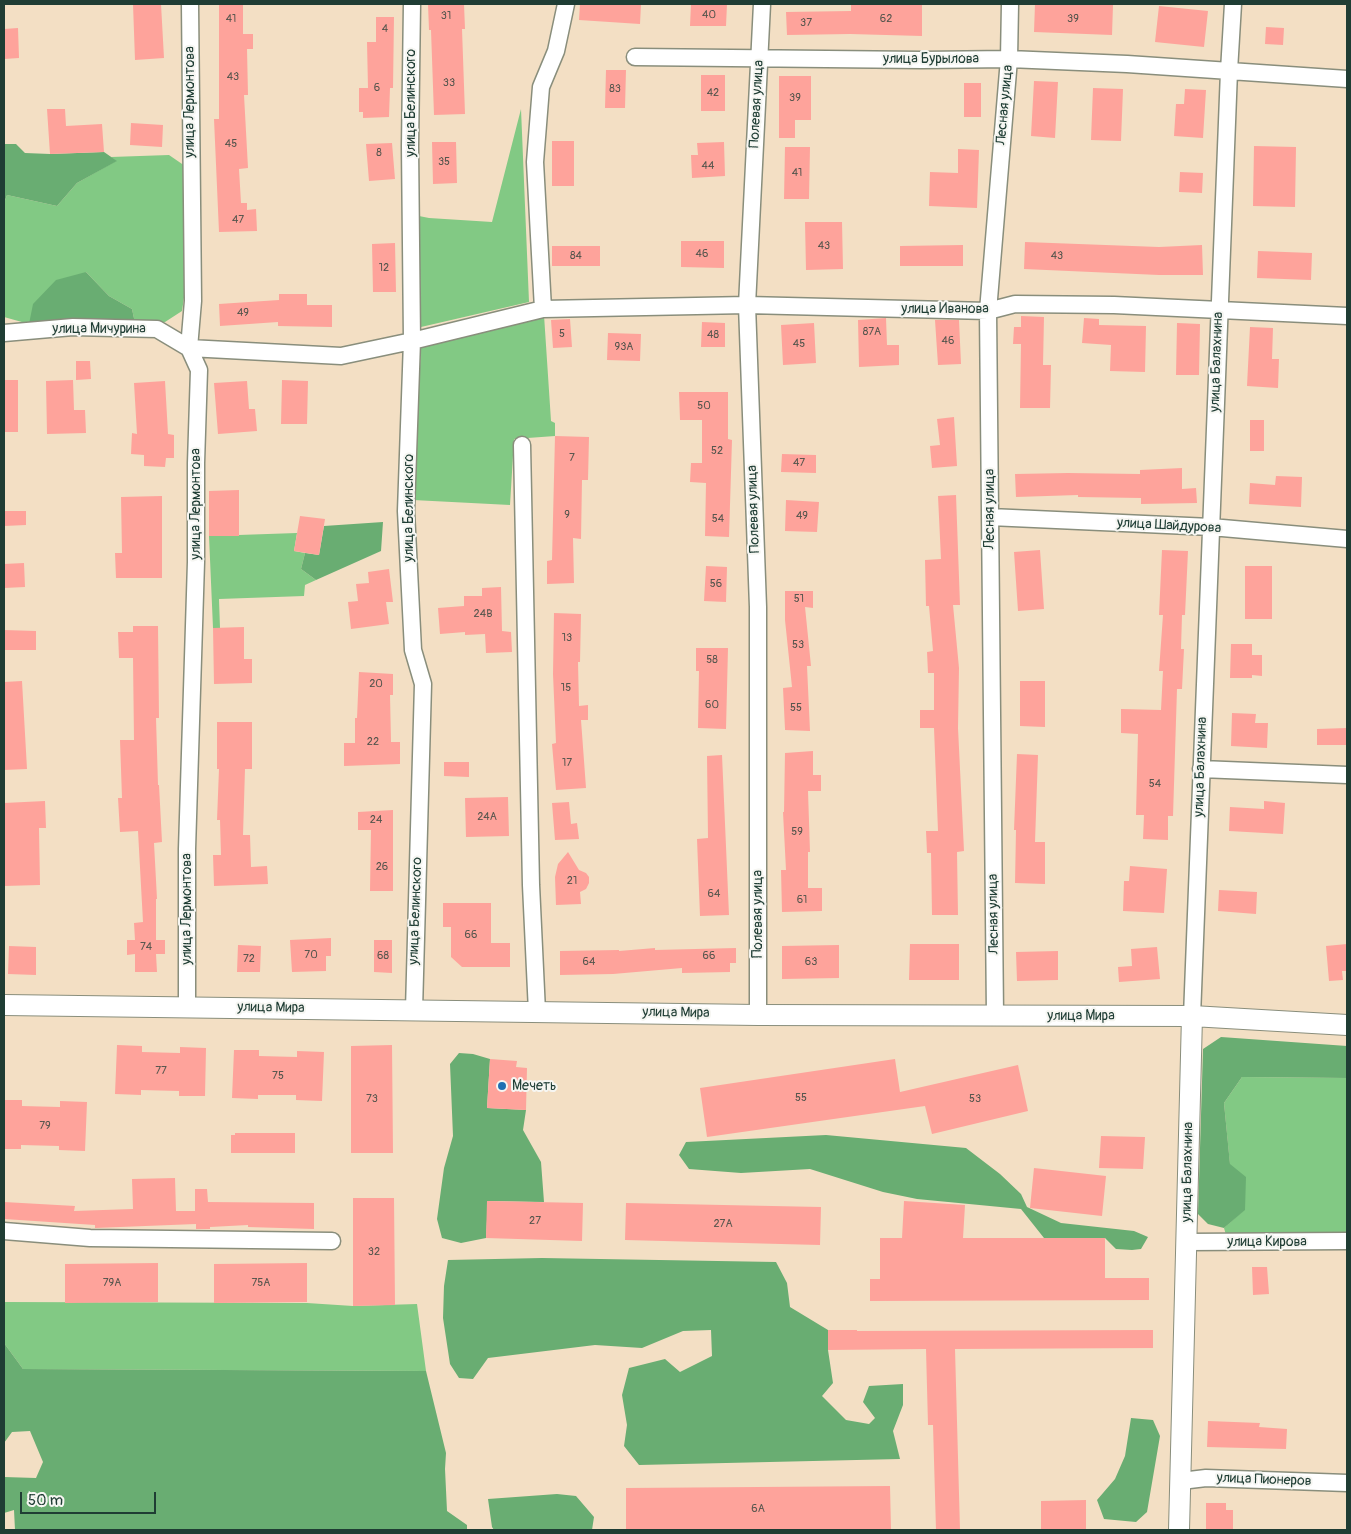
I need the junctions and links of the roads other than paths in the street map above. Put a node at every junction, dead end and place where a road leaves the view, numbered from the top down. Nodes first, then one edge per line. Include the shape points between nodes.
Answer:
1 (190, 4) edge
2 (412, 4) edge
3 (566, 4) edge
4 (762, 4) edge
5 (1010, 4) edge
6 (1233, 4) edge
7 (635, 57) dead end
8 (760, 58) junction
9 (1009, 59) junction
10 (1228, 71) junction
11 (1347, 79) edge
12 (747, 305) junction
13 (543, 309) junction
14 (1219, 310) junction
15 (988, 311) junction
16 (1347, 316) edge
17 (4, 333) edge
18 (412, 341) junction
19 (189, 348) junction
20 (522, 445) dead end
21 (990, 517) junction
22 (1211, 527) junction
23 (1347, 539) edge
24 (1201, 769) junction
25 (1347, 775) edge
26 (4, 1005) edge
27 (187, 1007) junction
28 (414, 1010) junction
29 (537, 1012) junction
30 (758, 1014) junction
31 (995, 1015) junction
32 (1192, 1016) junction
33 (1347, 1025) edge
34 (4, 1231) edge
35 (332, 1241) dead end
36 (1347, 1241) edge
37 (1187, 1242) junction
38 (1181, 1481) junction
39 (1347, 1483) edge
40 (1180, 1530) edge

1 - 19 street, улица Лермонтова via 193,301
2 - 18 street, улица Белинского
3 - 13 street via 556,51 541,87 535,162
4 - 8 street, Полевая улица
5 - 9 street, Лесная улица
6 - 10 street, улица Балахнина
7 - 8 street, улица Бурылова
8 - 9 street, улица Бурылова
8 - 12 street, Полевая улица
9 - 10 street, улица Бурылова
9 - 15 street, Лесная улица
10 - 11 street, улица Бурылова
10 - 14 street, улица Балахнина
12 - 13 street, улица Иванова
12 - 15 street, улица Иванова
12 - 30 street, Полевая улица via 758,607
13 - 18 street, улица Иванова
14 - 15 street, улица Иванова via 1015,304
14 - 16 street, улица Иванова
14 - 22 street, улица Балахнина
15 - 21 street, Лесная улица
17 - 19 street, улица Мичурина via 73,327 157,329
18 - 19 street, улица Иванова via 341,356
18 - 28 street, улица Белинского via 406,511 413,650 423,684
19 - 27 street, улица Лермонтова via 199,370 187,849
20 - 29 street via 531,885
21 - 22 street, улица Шайдурова
21 - 31 street, Лесная улица
22 - 23 street, улица Шайдурова
22 - 24 street, улица Балахнина
24 - 25 street
24 - 32 street, улица Балахнина
26 - 27 street, улица Мира
27 - 28 street, улица Мира
28 - 29 street, улица Мира
29 - 30 street, улица Мира
30 - 31 street, улица Мира
31 - 32 street, улица Мира
32 - 33 street, улица Мира
32 - 37 street, улица Балахнина
34 - 35 street via 90,1238
36 - 37 street, улица Кирова
37 - 38 street, улица Балахнина
38 - 39 street, улица Пионеров via 1206,1478
38 - 40 street, улица Балахнина

